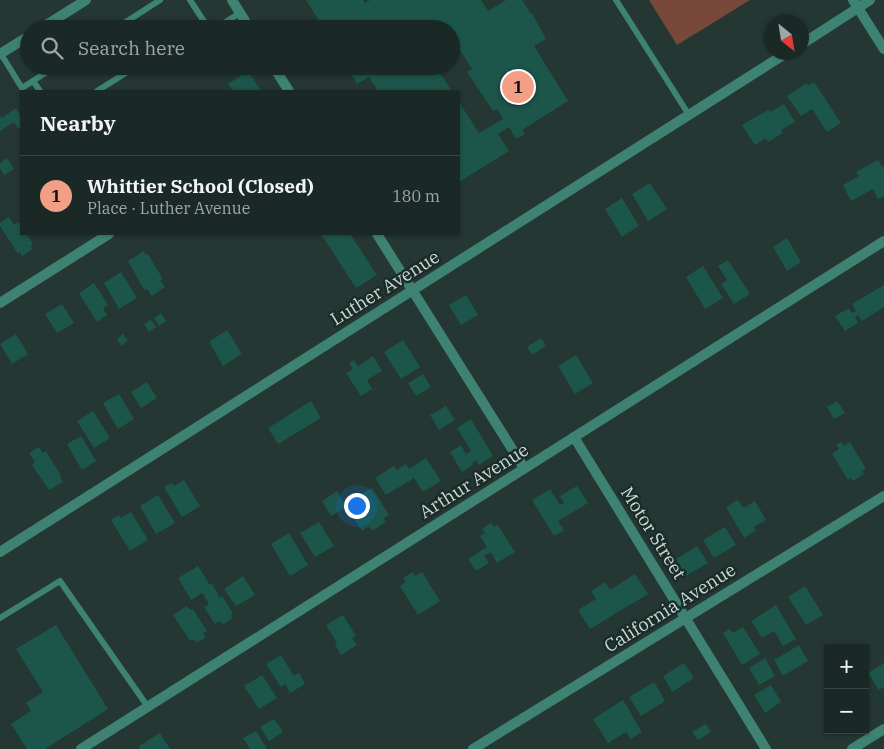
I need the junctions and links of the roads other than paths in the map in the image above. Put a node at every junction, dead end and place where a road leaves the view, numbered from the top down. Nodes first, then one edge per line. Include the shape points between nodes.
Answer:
1 (86, 0) edge
2 (160, 0) edge
3 (190, 0) edge
4 (232, 0) edge
5 (616, 0) edge
6 (870, 0) edge
7 (855, 4) edge
8 (240, 13) junction
9 (54, 20) edge
10 (129, 20) edge
11 (203, 20) edge
12 (229, 20) edge
13 (244, 20) edge
14 (809, 39) edge
15 (20, 42) edge
16 (884, 49) edge
17 (0, 54) edge
18 (775, 60) edge
19 (42, 75) edge
20 (123, 75) edge
21 (279, 75) edge
22 (33, 81) junction
23 (39, 90) edge
24 (99, 90) edge
25 (288, 90) edge
26 (689, 115) junction
27 (106, 235) edge
28 (378, 235) edge
29 (884, 240) edge
30 (413, 290) junction
31 (0, 302) edge
32 (574, 437) junction
33 (524, 468) junction
34 (884, 496) edge
35 (0, 552) edge
36 (0, 618) edge
37 (686, 618) junction
38 (148, 707) junction
39 (884, 729) edge
40 (82, 749) edge
41 (473, 749) edge
42 (766, 749) edge
43 (852, 749) edge

1 - 9 street
2 - 10 lane
3 - 11 lane
4 - 8 street
5 - 26 lane
6 - 7 street
7 - 14 street
7 - 16 street
8 - 12 lane
8 - 13 street
15 - 17 street
17 - 22 lane via 22,88
18 - 26 street, Luther Avenue
19 - 22 lane
20 - 24 lane
21 - 25 street
22 - 23 lane
26 - 30 street, Luther Avenue
27 - 31 street
28 - 30 street
29 - 32 street, Arthur Avenue
30 - 33 street
30 - 35 street, Luther Avenue
32 - 33 street, Arthur Avenue
32 - 37 street, Motor Street
33 - 38 street, Arthur Avenue
34 - 37 street, California Avenue
36 - 38 lane via 60,581
37 - 41 street, California Avenue
37 - 42 street, Motor Street
38 - 40 street, Arthur Avenue
39 - 43 street

